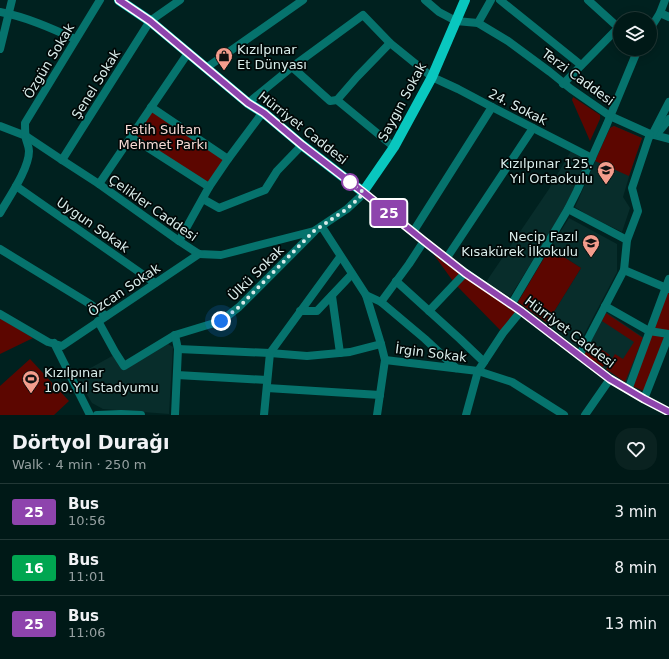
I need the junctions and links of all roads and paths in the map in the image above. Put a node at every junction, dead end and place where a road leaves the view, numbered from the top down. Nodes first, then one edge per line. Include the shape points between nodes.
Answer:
1 (12, 0) edge
2 (100, 0) edge
3 (119, 0) edge
4 (180, 0) edge
5 (303, 0) edge
6 (425, 0) edge
7 (465, 0) edge
8 (491, 0) edge
9 (500, 0) edge
10 (589, 0) edge
11 (665, 0) edge
12 (0, 12) edge
13 (660, 13) junction
14 (9, 14) junction
15 (657, 18) edge
16 (669, 18) edge
17 (150, 21) junction
18 (456, 21) junction
19 (613, 22) edge
20 (478, 23) junction
21 (613, 34) edge
22 (75, 39) junction
23 (390, 43) junction
24 (0, 48) edge
25 (188, 53) junction
26 (635, 56) edge
27 (581, 65) junction
28 (206, 68) junction
29 (292, 68) junction
30 (432, 77) junction
31 (564, 84) junction
32 (337, 100) junction
33 (669, 102) edge
34 (248, 103) junction
35 (151, 107) junction
36 (492, 107) junction
37 (264, 113) junction
38 (610, 116) junction
39 (669, 119) edge
40 (0, 126) edge
41 (533, 128) junction
42 (653, 135) junction
43 (26, 136) junction
44 (131, 137) junction
45 (669, 139) edge
46 (302, 145) junction
47 (394, 147) junction
48 (592, 158) junction
49 (228, 159) junction
50 (62, 160) junction
51 (99, 184) junction
52 (16, 186) junction
53 (209, 187) junction
54 (363, 192) junction
55 (203, 200) junction
56 (568, 209) junction
57 (0, 213) edge
58 (318, 229) junction
59 (413, 232) junction
60 (627, 240) junction
61 (178, 241) junction
62 (424, 241) junction
63 (0, 249) edge
64 (199, 254) junction
65 (340, 257) junction
66 (446, 259) junction
67 (624, 270) junction
68 (465, 273) junction
69 (352, 274) junction
70 (669, 279) edge
71 (396, 281) junction
72 (155, 283) junction
73 (667, 288) edge
74 (366, 295) junction
75 (332, 296) junction
76 (381, 302) junction
77 (511, 304) junction
78 (605, 306) junction
79 (300, 311) junction
80 (429, 311) junction
81 (521, 311) junction
82 (0, 314) edge
83 (106, 316) junction
84 (98, 321) junction
85 (649, 331) junction
86 (669, 334) edge
87 (175, 335) junction
88 (58, 344) junction
89 (382, 344) junction
90 (178, 349) junction
91 (270, 353) junction
92 (340, 353) junction
93 (579, 356) junction
94 (385, 360) junction
95 (484, 362) junction
96 (456, 368) junction
97 (478, 371) junction
98 (177, 375) junction
99 (610, 379) junction
100 (267, 380) junction
101 (267, 388) junction
102 (628, 390) junction
103 (380, 395) junction
104 (644, 399) junction
105 (669, 412) edge
106 (90, 415) edge
107 (97, 415) edge
108 (126, 415) edge
109 (141, 415) edge
110 (175, 415) edge
111 (264, 415) edge
112 (377, 415) edge
113 (466, 415) edge
114 (564, 415) edge
115 (585, 415) edge

1 - 14 street
2 - 22 street, Özgün Sokak
3 - 17 main road, Hürriyet Caddesi
4 - 17 street
5 - 28 street
6 - 18 street via 439,12
7 - 18 main road, Saygın Sokak
8 - 20 street
9 - 27 street
10 - 19 street
11 - 13 street
12 - 14 street
13 - 15 street
13 - 16 street
14 - 22 street
14 - 24 street
17 - 25 main road, Hürriyet Caddesi
17 - 50 street, Şenel Sokak
18 - 20 street
18 - 30 main road, Saygın Sokak
20 - 31 street, Terzi Caddesi via 508,41
21 - 27 street
22 - 43 street, Özgün Sokak via 25,123
23 - 29 street, 24. Sokak via 363,15
23 - 30 street, 24. Sokak
23 - 32 street
25 - 28 main road, Hürriyet Caddesi
25 - 35 street
26 - 38 street
27 - 31 street
28 - 34 main road, Hürriyet Caddesi
29 - 32 street via 330,101
29 - 34 street
30 - 36 street, 24. Sokak
30 - 47 main road, Saygın Sokak
31 - 38 street, Terzi Caddesi
32 - 47 street
33 - 42 street
34 - 37 main road, Hürriyet Caddesi
35 - 44 street
35 - 49 street
36 - 41 street, 24. Sokak
36 - 59 street
37 - 46 main road, Hürriyet Caddesi
37 - 49 street
38 - 42 street, Terzi Caddesi
38 - 48 street
39 - 42 street
40 - 43 street, Çelikler Caddesi
41 - 48 street, 24. Sokak
41 - 66 street
42 - 45 street, Terzi Caddesi
42 - 60 street via 632,188 638,211
43 - 50 street, Çelikler Caddesi
43 - 52 street, Özgün Sokak via 29,157
44 - 51 street
44 - 53 street
46 - 54 main road, Hürriyet Caddesi
46 - 55 street via 277,171 265,190 219,208
47 - 54 main road, Saygın Sokak
48 - 56 street
49 - 53 street
50 - 51 street, Çelikler Caddesi
51 - 61 street, Çelikler Caddesi
52 - 57 street, Özgün Sokak
52 - 72 street, Uygun Sokak
53 - 55 street
54 - 58 street, Çelikler Caddesi via 347,209
54 - 59 street, Hürriyet Caddesi
55 - 61 street
56 - 60 street
56 - 77 street
58 - 64 street, Çelikler Caddesi via 221,255
58 - 65 street
58 - 87 street, Ülkü Sokak via 239,307 221,321
59 - 62 street, Hürriyet Caddesi
60 - 67 street
61 - 64 street, Çelikler Caddesi
62 - 66 street, Hürriyet Caddesi
62 - 71 street
63 - 83 street
64 - 72 street, Özcan Sokak
65 - 69 street
65 - 79 street
66 - 68 street, Hürriyet Caddesi
67 - 73 street
67 - 78 street
68 - 77 street, Hürriyet Caddesi
68 - 80 street
69 - 74 street
69 - 75 street
70 - 73 street
71 - 76 street
71 - 80 street
72 - 83 street, Özcan Sokak
73 - 85 street
74 - 76 street
74 - 89 street
75 - 79 street via 317,311
75 - 92 street
76 - 96 street
77 - 81 street, Hürriyet Caddesi
78 - 85 street
78 - 93 street
79 - 91 street
80 - 95 street
81 - 93 street, Hürriyet Caddesi
81 - 95 street
82 - 88 street via 48,342
83 - 84 street, Özcan Sokak
84 - 87 street, Ülkü Sokak via 124,366
84 - 88 street, Özcan Sokak
85 - 86 street
85 - 102 street
86 - 104 street
87 - 90 street
88 - 106 street
89 - 92 street, İrgin Sokak
89 - 94 street, İrgin Sokak
90 - 91 street, İrgin Sokak
90 - 98 street
91 - 92 street, İrgin Sokak via 306,356
91 - 100 street
93 - 99 street, Hürriyet Caddesi
94 - 96 street, İrgin Sokak
94 - 103 street
95 - 97 street
96 - 97 street, İrgin Sokak
97 - 113 street
97 - 114 street, İrgin Sokak via 512,382
98 - 100 street
98 - 110 street
99 - 102 street, Hürriyet Caddesi
99 - 115 street
100 - 101 street
101 - 103 street
101 - 111 street
102 - 104 street, Hürriyet Caddesi
103 - 112 street
104 - 105 street, Hürriyet Caddesi
107 - 108 street
108 - 109 street

